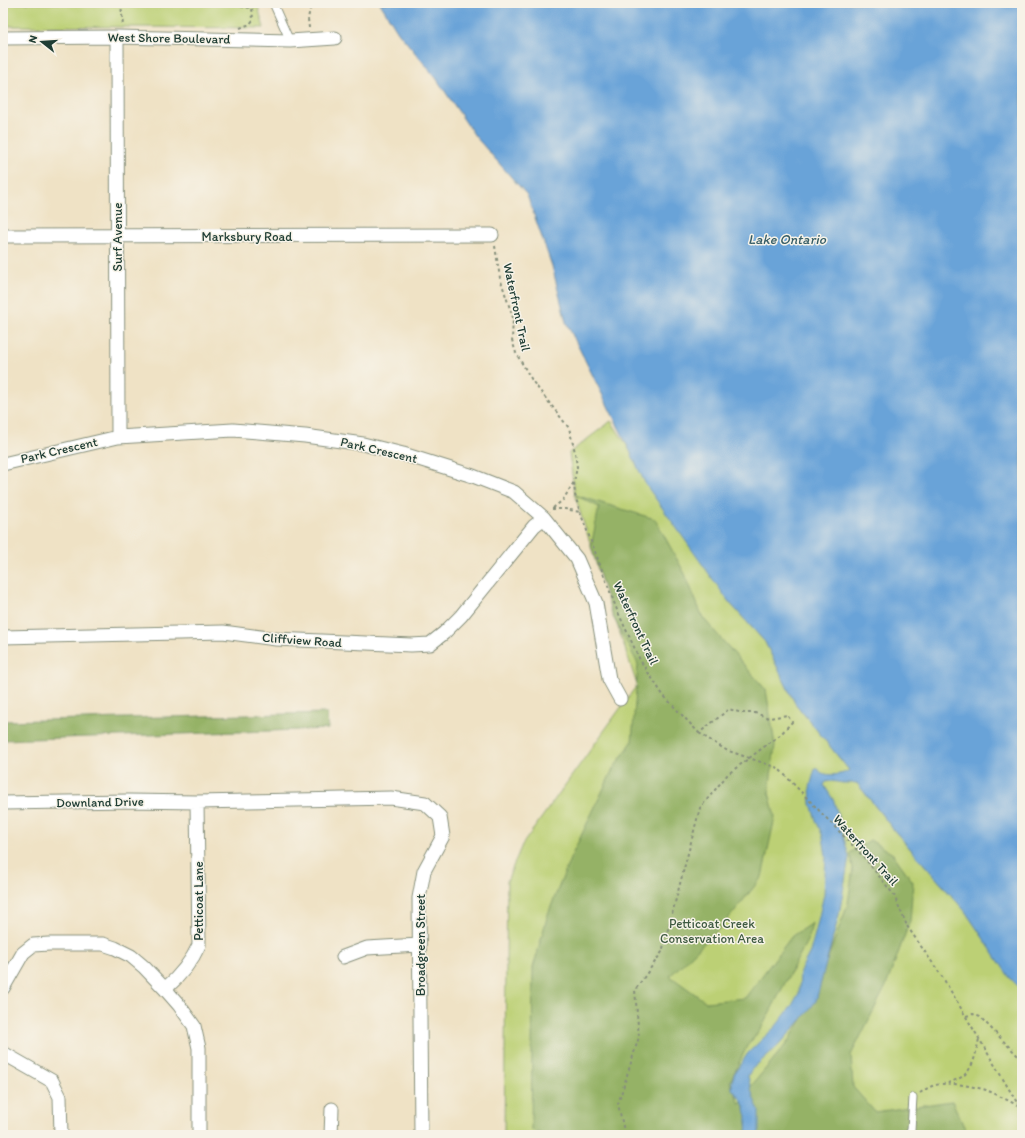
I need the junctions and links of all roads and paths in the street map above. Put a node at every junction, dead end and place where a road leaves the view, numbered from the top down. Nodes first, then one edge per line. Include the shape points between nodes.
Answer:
1 (121, 3) edge
2 (236, 3) edge
3 (262, 3) edge
4 (273, 3) edge
5 (311, 3) edge
6 (120, 37) junction
7 (3, 38) edge
8 (335, 38) dead end
9 (310, 40) junction
10 (290, 41) junction
11 (492, 235) joint
12 (3, 236) edge
13 (117, 236) junction
14 (118, 437) junction
15 (3, 464) edge
16 (574, 482) junction
17 (580, 512) junction
18 (548, 513) junction
19 (3, 637) edge
20 (620, 699) dead end
21 (699, 733) junction
22 (197, 802) junction
23 (3, 804) edge
24 (419, 945) junction
25 (343, 957) dead end
26 (3, 988) edge
27 (165, 989) junction
28 (966, 1016) junction
29 (979, 1038) junction
30 (3, 1053) edge
31 (1022, 1060) edge
32 (947, 1084) junction
33 (913, 1097) joint
34 (1018, 1106) junction
35 (332, 1109) dead end
36 (1022, 1111) edge
37 (61, 1135) edge
38 (199, 1135) edge
39 (331, 1135) edge
40 (422, 1135) edge
41 (626, 1135) edge
42 (908, 1135) edge

1 - 6 path
2 - 3 path via 250,8
4 - 10 lane
5 - 9 path via 308,19
6 - 7 street, West Shore Boulevard
6 - 10 street, West Shore Boulevard
6 - 13 street, Surf Avenue
8 - 9 street, West Shore Boulevard
9 - 10 street, West Shore Boulevard
11 - 13 street, Marksbury Road
11 - 16 path, Waterfront Trail via 500,278 513,318 512,340 516,354 533,382 569,428 577,467
12 - 13 street, Marksbury Road
13 - 14 street, Surf Avenue
14 - 15 street, Park Crescent
14 - 18 street, Park Crescent via 233,430 363,444 473,476 514,492
16 - 17 path, Waterfront Trail
16 - 18 path via 563,500
17 - 18 path via 565,509
17 - 21 path, Waterfront Trail via 640,660 663,695
18 - 19 street, Cliffview Road via 534,526 461,616 430,644 276,640 223,632
18 - 20 street, Park Crescent via 577,559 596,603 609,679
21 - 28 path, Waterfront Trail, bridge via 726,750 778,768 863,856 894,895 907,926
21 - 41 path via 729,709 742,713 755,712 769,718 787,715 792,722 780,735 728,774 700,808 662,952 635,990 639,1037 618,1104
22 - 23 street, Downland Drive
22 - 24 street, Broadgreen Street via 391,798 424,803 440,817 443,836 424,871 419,898
22 - 27 street, Petticoat Lane via 199,945 193,958
24 - 25 street via 366,948
24 - 40 street, Broadgreen Street
26 - 27 street via 23,953 33,945 103,944 131,956
27 - 38 street via 194,1026 199,1048
28 - 29 path, Waterfront Trail
28 - 31 path via 973,1014 980,1017
29 - 32 path via 970,1068
29 - 34 path, Waterfront Trail
30 - 37 street via 52,1081 60,1097
32 - 33 path via 931,1086
32 - 34 path via 986,1090
33 - 42 lane via 911,1130
34 - 36 path, Waterfront Trail
35 - 39 street

